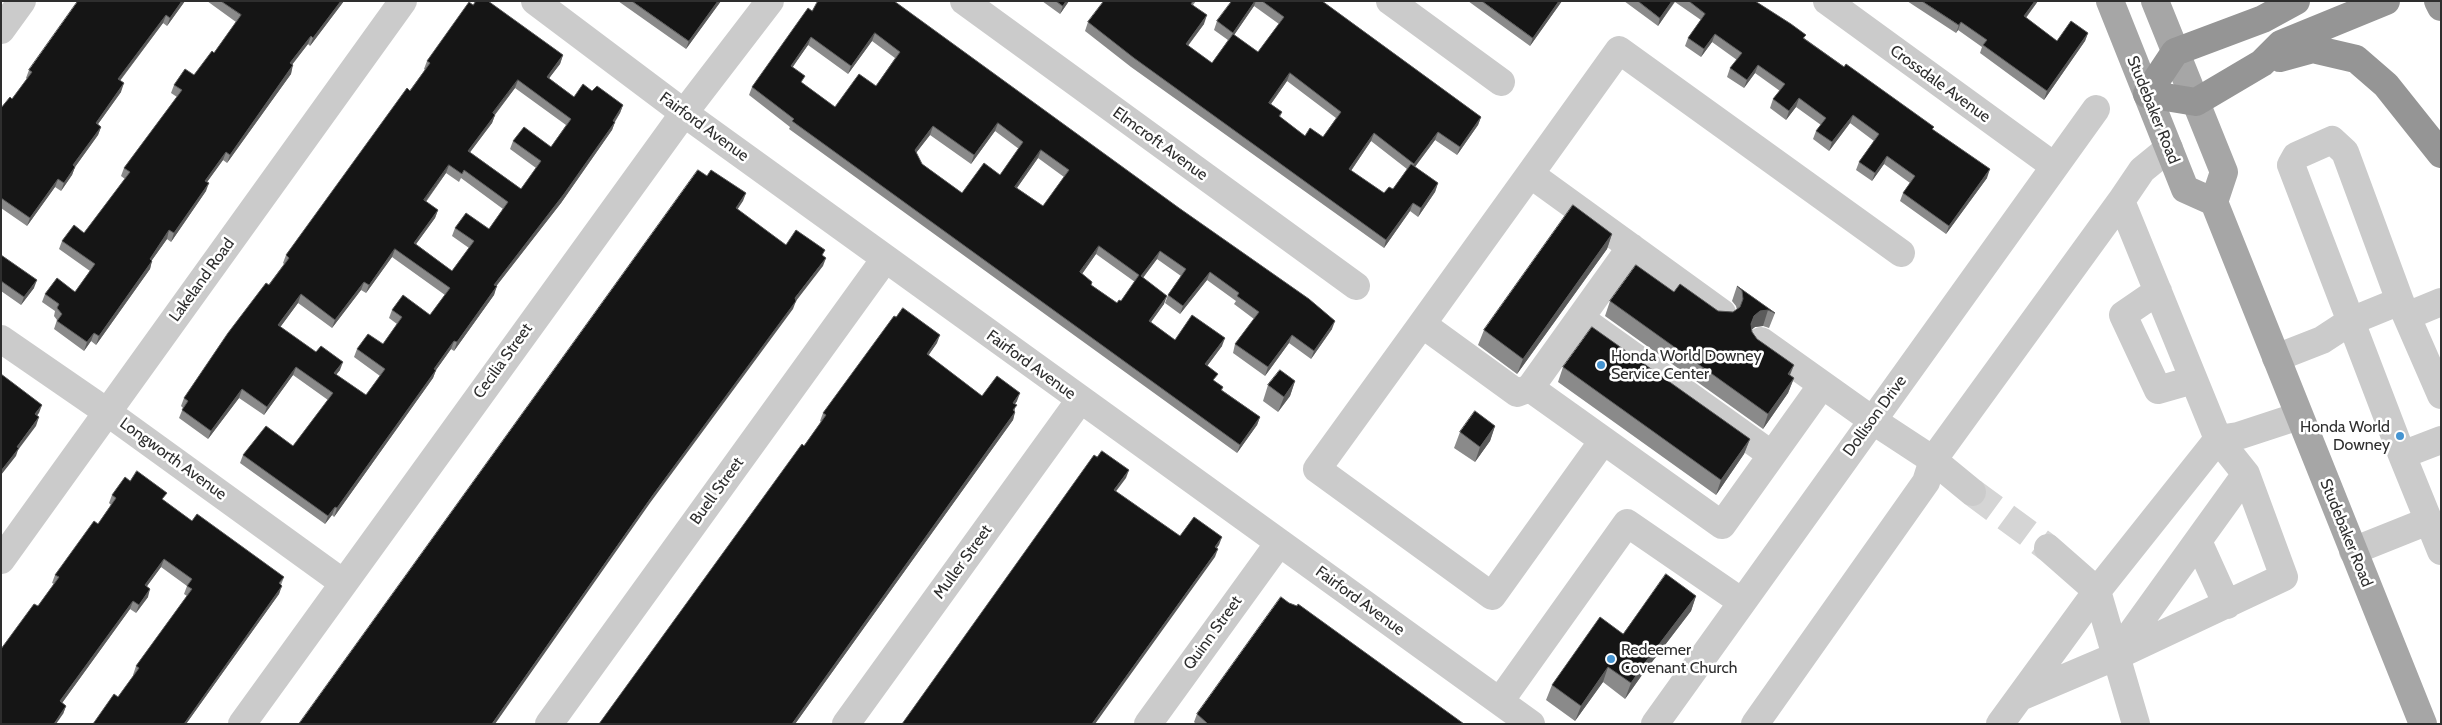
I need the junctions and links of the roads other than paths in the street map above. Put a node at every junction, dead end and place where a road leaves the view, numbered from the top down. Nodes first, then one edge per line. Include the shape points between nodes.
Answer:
1 (22, 1) edge
2 (403, 1) edge
3 (535, 1) edge
4 (770, 1) edge
5 (964, 1) edge
6 (1390, 1) edge
7 (1827, 1) edge
8 (2110, 1) edge
9 (2155, 1) edge
10 (2296, 1) edge
11 (2386, 1) edge
12 (2438, 1) edge
13 (2441, 7) edge
14 (1, 30) edge
15 (2175, 52) junction
16 (2262, 63) junction
17 (1501, 82) dead end
18 (2147, 94) junction
19 (2196, 102) junction
20 (2096, 109) dead end
21 (684, 113) junction
22 (2168, 148) junction
23 (2441, 154) edge
24 (2054, 166) junction
25 (1530, 174) junction
26 (2121, 201) junction
27 (2214, 202) junction
28 (1631, 248) junction
29 (1901, 253) dead end
30 (885, 259) junction
31 (1356, 286) dead end
32 (2158, 291) junction
33 (2441, 302) edge
34 (2404, 309) junction
35 (1722, 313) edge
36 (1580, 318) junction
37 (2351, 321) junction
38 (1422, 324) junction
39 (1, 339) edge
40 (1761, 341) edge
41 (2276, 358) junction
42 (2193, 380) junction
43 (1822, 385) junction
44 (1530, 388) junction
45 (2441, 395) edge
46 (1080, 400) junction
47 (107, 412) junction
48 (2299, 416) junction
49 (1872, 420) junction
50 (2218, 439) junction
51 (2441, 440) edge
52 (1603, 441) junction
53 (1772, 455) junction
54 (2402, 455) junction
55 (1933, 460) junction
56 (2246, 474) junction
57 (1972, 492) tunnel mouth
58 (2428, 521) junction
59 (2198, 540) junction
60 (1278, 543) junction
61 (2048, 548) tunnel mouth
62 (2353, 551) junction
63 (2441, 551) edge
64 (1, 560) edge
65 (342, 582) junction
66 (2097, 592) junction
67 (1742, 602) junction
68 (2227, 605) junction
69 (2114, 657) junction
70 (2020, 697) junction
71 (1500, 701) junction
72 (2421, 718) edge
73 (2128, 721) edge
74 (242, 724) edge
75 (549, 724) edge
76 (846, 724) edge
77 (1148, 724) edge
78 (1531, 724) edge
79 (1655, 724) edge
80 (1755, 724) edge
81 (2000, 724) edge

1 - 14 street
2 - 47 street, Lakeland Road
3 - 21 street, Fairford Avenue
4 - 21 street, Cecilia Street
5 - 31 street, Elmcroft Avenue
6 - 17 street
7 - 24 street, Crossdale Avenue
8 - 18 main road, Studebaker Road
9 - 15 main road
10 - 15 highway via 2263,19
11 - 16 highway via 2281,44
12 - 13 highway
15 - 18 highway
15 - 19 main road
16 - 19 highway
16 - 23 highway via 2313,49 2356,59 2386,85
18 - 19 highway
18 - 22 main road, Studebaker Road
19 - 27 main road via 2224,172
20 - 24 street, Dollison Drive
21 - 30 street, Fairford Avenue
21 - 65 street, Cecilia Street
22 - 26 street via 2142,170
22 - 27 main road, Studebaker Road via 2185,189
24 - 49 street, Dollison Drive
25 - 28 street
25 - 29 street via 1619,50
25 - 38 street
26 - 32 street
26 - 55 street
27 - 41 main road, Studebaker Road
28 - 35 street
28 - 36 street
30 - 46 street, Fairford Avenue
30 - 75 street, Buell Street
32 - 42 street
32 - 42 street via 2123,315 2158,390
33 - 34 street
34 - 37 street
34 - 37 street via 2345,152 2332,140 2296,156 2291,165
34 - 45 street
36 - 44 street
36 - 53 street
37 - 41 street via 2322,340
37 - 54 street
38 - 44 street via 1517,393
38 - 52 street via 1317,469 1492,596
39 - 47 street, Longworth Avenue
40 - 43 street
41 - 48 main road, Studebaker Road
42 - 50 street
43 - 49 street
43 - 53 street
44 - 52 street
46 - 60 street, Fairford Avenue
46 - 76 street, Muller Street
47 - 64 street, Lakeland Road
47 - 65 street, Longworth Avenue
48 - 50 street via 2238,436
48 - 62 main road, Studebaker Road
49 - 55 street
49 - 67 street, Dollison Drive
50 - 56 street
50 - 66 street
51 - 54 street
52 - 53 street via 1722,525
54 - 58 street
55 - 57 street
55 - 80 street via 1926,482
56 - 59 street
56 - 68 street via 2284,577
58 - 62 street
58 - 63 street
59 - 68 street
59 - 69 street
60 - 71 street, Fairford Avenue
60 - 77 street, Quinn Street
61 - 66 street
62 - 72 main road, Studebaker Road
65 - 74 street, Cecilia Street
66 - 69 street
66 - 70 street
67 - 71 street via 1627,523
67 - 79 street, Dollison Drive
68 - 69 street
69 - 70 street
69 - 73 street
70 - 81 street
71 - 78 street, Fairford Avenue

